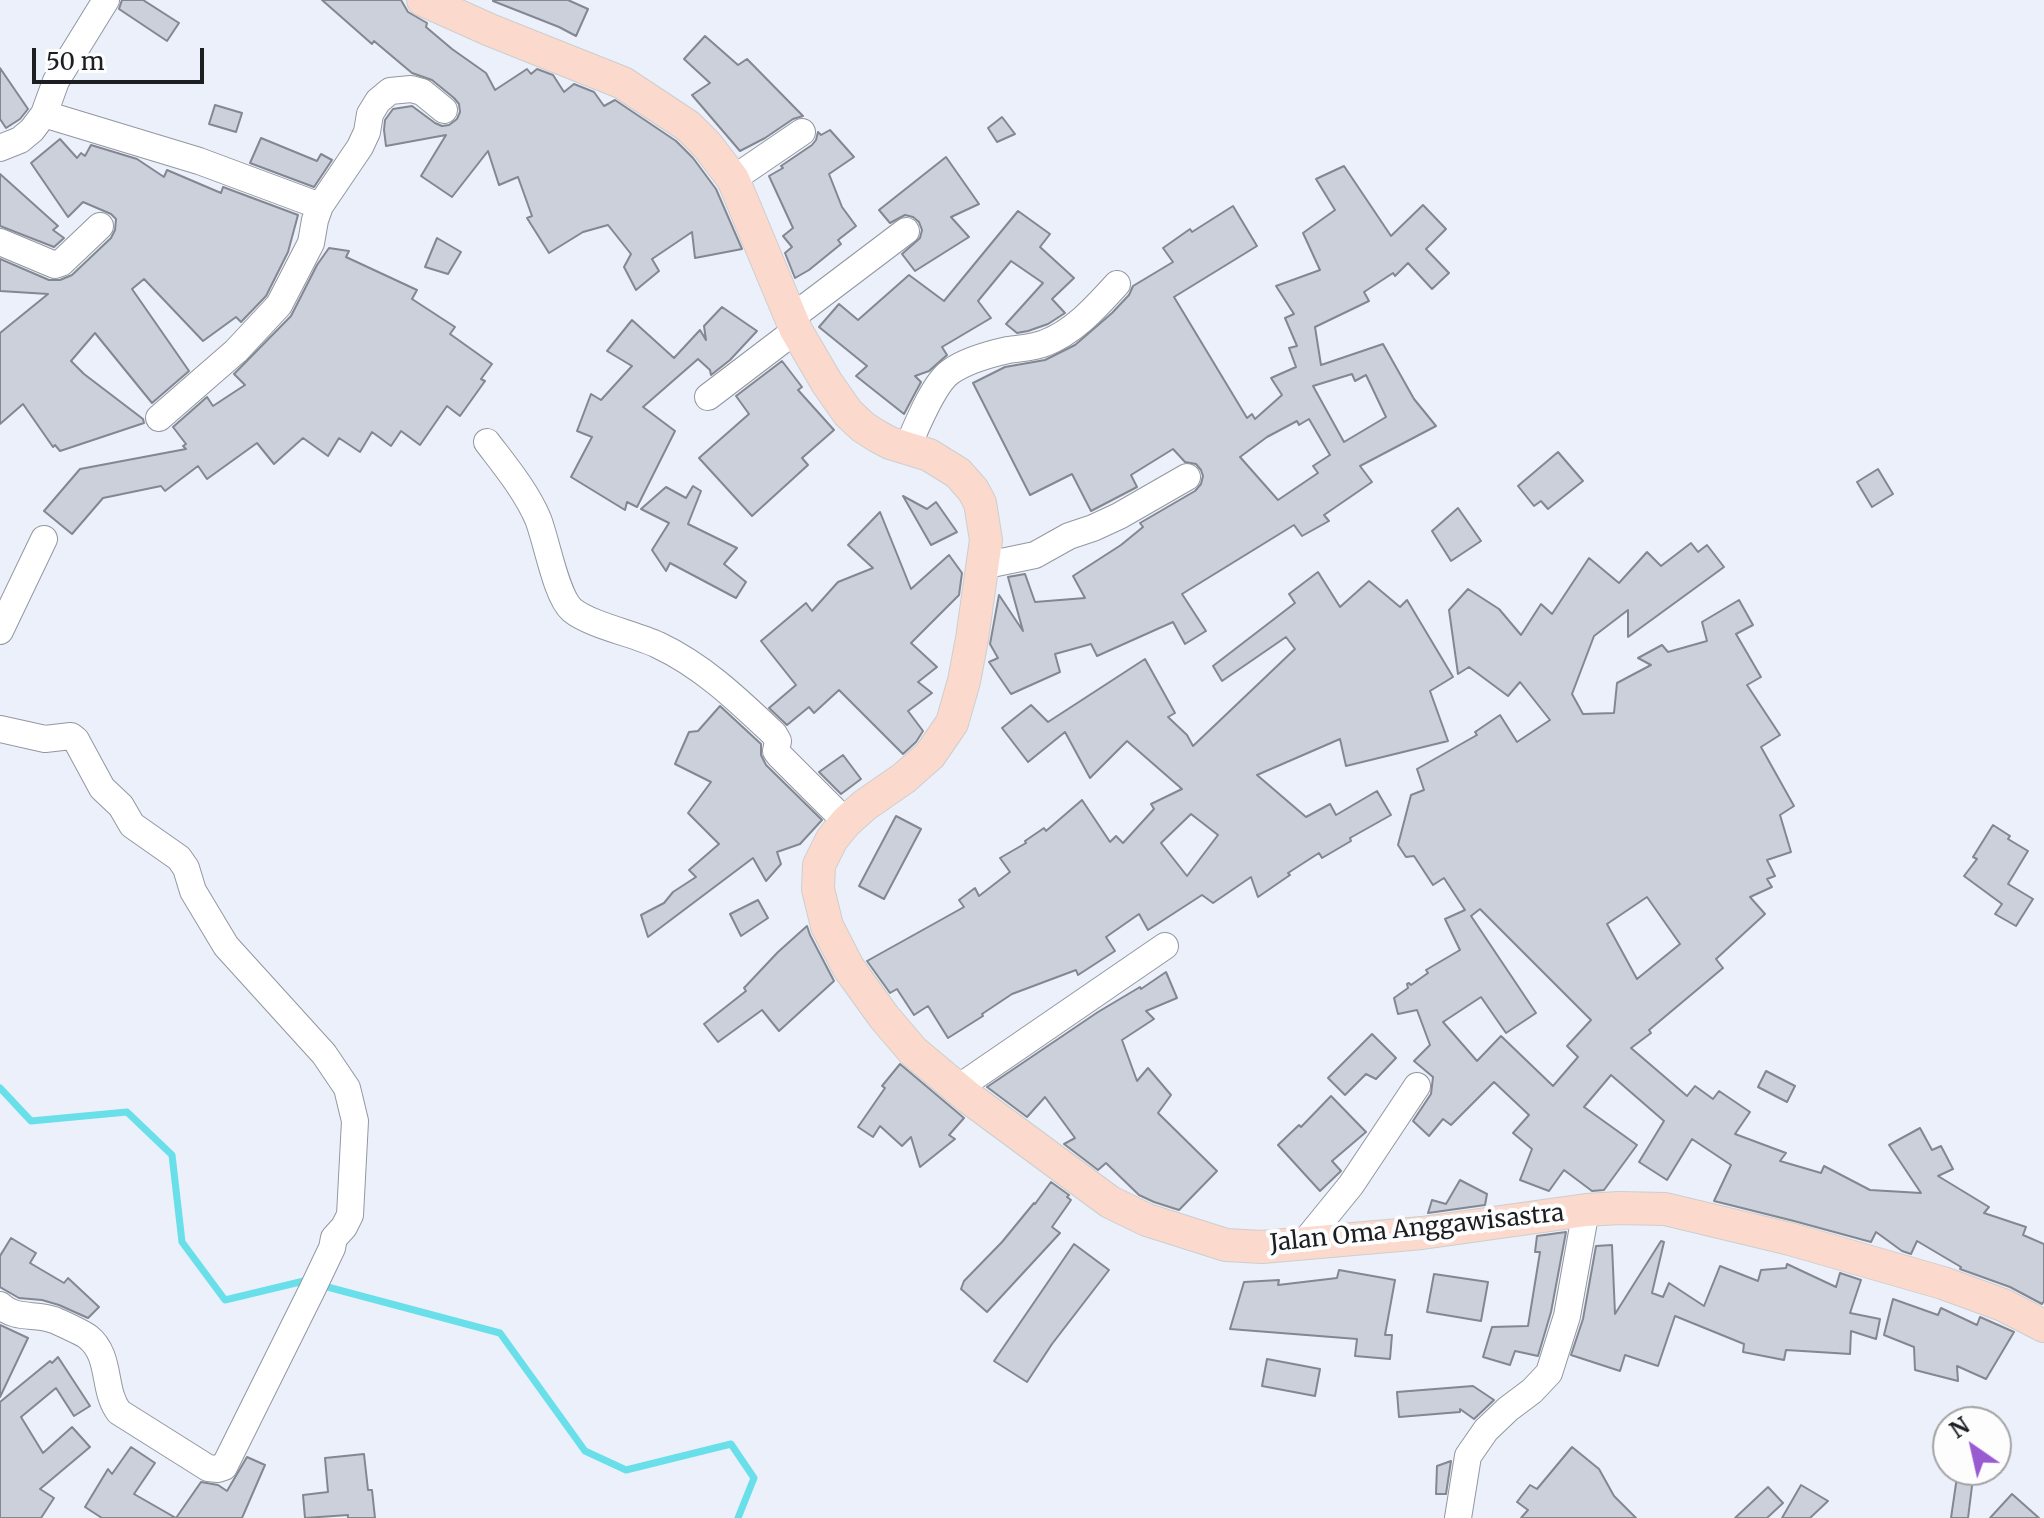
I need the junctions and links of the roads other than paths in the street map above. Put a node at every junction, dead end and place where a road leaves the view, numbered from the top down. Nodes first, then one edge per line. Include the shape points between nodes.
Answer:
1 (106, 0) edge
2 (423, 0) edge
3 (444, 110) dead end
4 (44, 114) junction
5 (802, 132) dead end
6 (0, 148) edge
7 (733, 179) junction
8 (320, 206) junction
9 (100, 226) dead end
10 (906, 231) dead end
11 (0, 242) edge
12 (1117, 284) dead end
13 (794, 324) junction
14 (708, 397) dead end
15 (159, 418) dead end
16 (487, 442) dead end
17 (907, 448) junction
18 (1187, 477) dead end
19 (44, 539) dead end
20 (982, 566) junction
21 (0, 631) edge
22 (0, 729) edge
23 (846, 822) junction
24 (1165, 946) dead end
25 (1417, 1086) dead end
26 (958, 1088) junction
27 (1586, 1210) junction
28 (1303, 1244) junction
29 (0, 1305) edge
30 (2044, 1326) edge
31 (1458, 1518) edge

1 - 4 street via 56,81
2 - 7 main road, Jalan Oma Anggawisastra via 623,83 688,126
3 - 8 street via 422,92 390,91 370,114 360,147
4 - 6 street via 26,135
4 - 8 street via 199,161
5 - 7 street
7 - 13 main road, Jalan Oma Anggawisastra
8 - 15 street via 311,243 279,305 236,351
9 - 11 street via 55,265
10 - 13 street
12 - 17 street via 1056,338 950,372
13 - 14 street
13 - 17 main road, Jalan Oma Anggawisastra via 848,413 877,436
16 - 23 street via 531,504 562,596 573,611 657,644 717,681 774,734 779,755
17 - 20 main road, Jalan Oma Anggawisastra via 945,464 973,490 986,540
18 - 20 street via 1035,555
19 - 21 street
20 - 23 main road, Jalan Oma Anggawisastra via 952,723 930,755
22 - 29 street via 45,739 73,737 102,788 132,825 183,863 193,891 226,946 324,1054 347,1088 355,1121 351,1211 224,1467 213,1470 119,1412 104,1360 85,1334 53,1320 8,1312
23 - 26 main road, Jalan Oma Anggawisastra via 819,865 818,889 827,926 884,1017 913,1051
24 - 26 street
25 - 28 street via 1351,1185
26 - 28 main road, Jalan Oma Anggawisastra via 1129,1212 1226,1245
27 - 28 main road, Jalan Oma Anggawisastra
27 - 30 main road, Jalan Oma Anggawisastra via 1665,1209 1790,1239 1943,1283
27 - 31 street via 1567,1316 1549,1373 1486,1430 1468,1456

